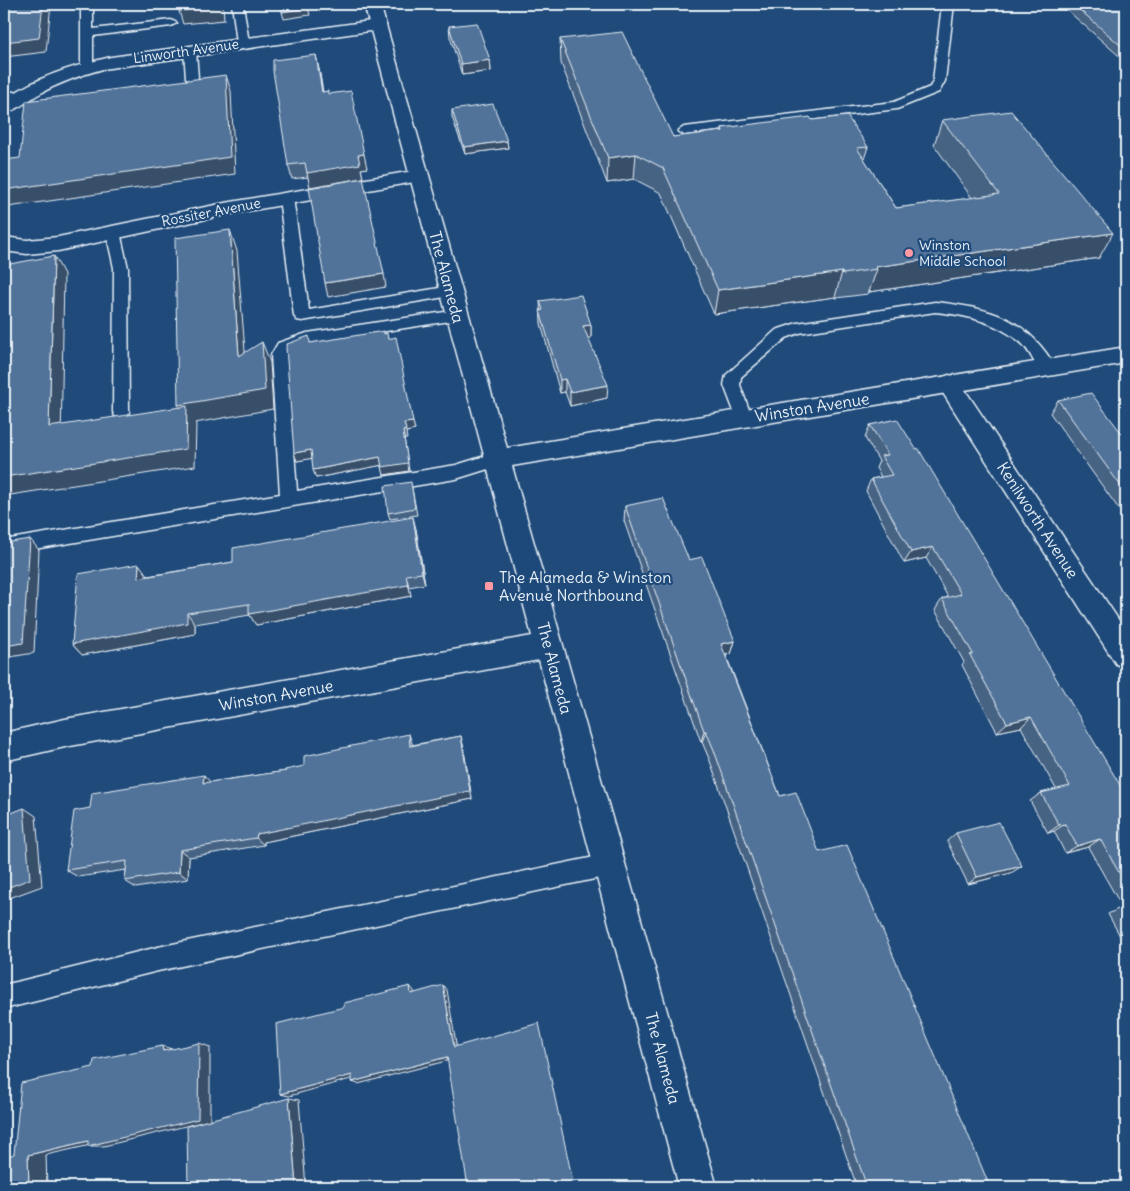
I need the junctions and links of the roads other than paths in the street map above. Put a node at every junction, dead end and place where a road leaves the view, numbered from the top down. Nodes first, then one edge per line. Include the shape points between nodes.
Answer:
1 (89, 4) edge
2 (237, 4) edge
3 (372, 4) edge
4 (948, 4) edge
5 (171, 23) dead end
6 (378, 25) junction
7 (87, 33) junction
8 (243, 43) junction
9 (190, 51) junction
10 (88, 67) junction
11 (192, 78) edge
12 (11, 96) edge
13 (4, 108) edge
14 (684, 131) dead end
15 (419, 176) junction
16 (286, 198) junction
17 (113, 232) junction
18 (4, 244) edge
19 (451, 291) junction
20 (458, 315) junction
21 (1126, 355) edge
22 (1048, 368) junction
23 (949, 384) junction
24 (121, 412) dead end
25 (744, 418) junction
26 (498, 459) junction
27 (289, 498) junction
28 (4, 546) edge
29 (549, 646) junction
30 (1126, 655) edge
31 (4, 747) edge
32 (609, 865) junction
33 (4, 997) edge
34 (698, 1187) edge

1 - 7 lane
2 - 8 lane
3 - 6 street, The Alameda
4 - 14 lane via 939,81 935,89 897,105
5 - 7 lane
6 - 8 street, Linworth Avenue
6 - 15 street, The Alameda
7 - 10 lane
8 - 9 street, Linworth Avenue
9 - 10 street, Linworth Avenue
9 - 11 lane
10 - 12 street, Linworth Avenue
12 - 13 street, Linworth Avenue
15 - 16 street, Rossiter Avenue
15 - 19 street, The Alameda
16 - 17 street, Rossiter Avenue
16 - 19 lane via 302,316
17 - 18 street, Rossiter Avenue via 27,247
17 - 24 lane via 121,268
19 - 20 street, The Alameda
20 - 26 street, The Alameda
20 - 27 lane via 320,335 283,347 279,355
21 - 22 street, Winston Avenue
22 - 23 street, Winston Avenue
22 - 25 lane via 1028,339 993,320 957,309 927,308 796,328 781,334 734,375 732,385
23 - 25 street, Winston Avenue
23 - 30 street, Kenilworth Avenue
25 - 26 street, Winston Avenue
26 - 27 lane via 456,472
26 - 29 street, The Alameda
27 - 28 lane
29 - 31 street, Winston Avenue via 65,733
29 - 32 street, The Alameda
32 - 33 lane via 158,959
32 - 34 street, The Alameda

